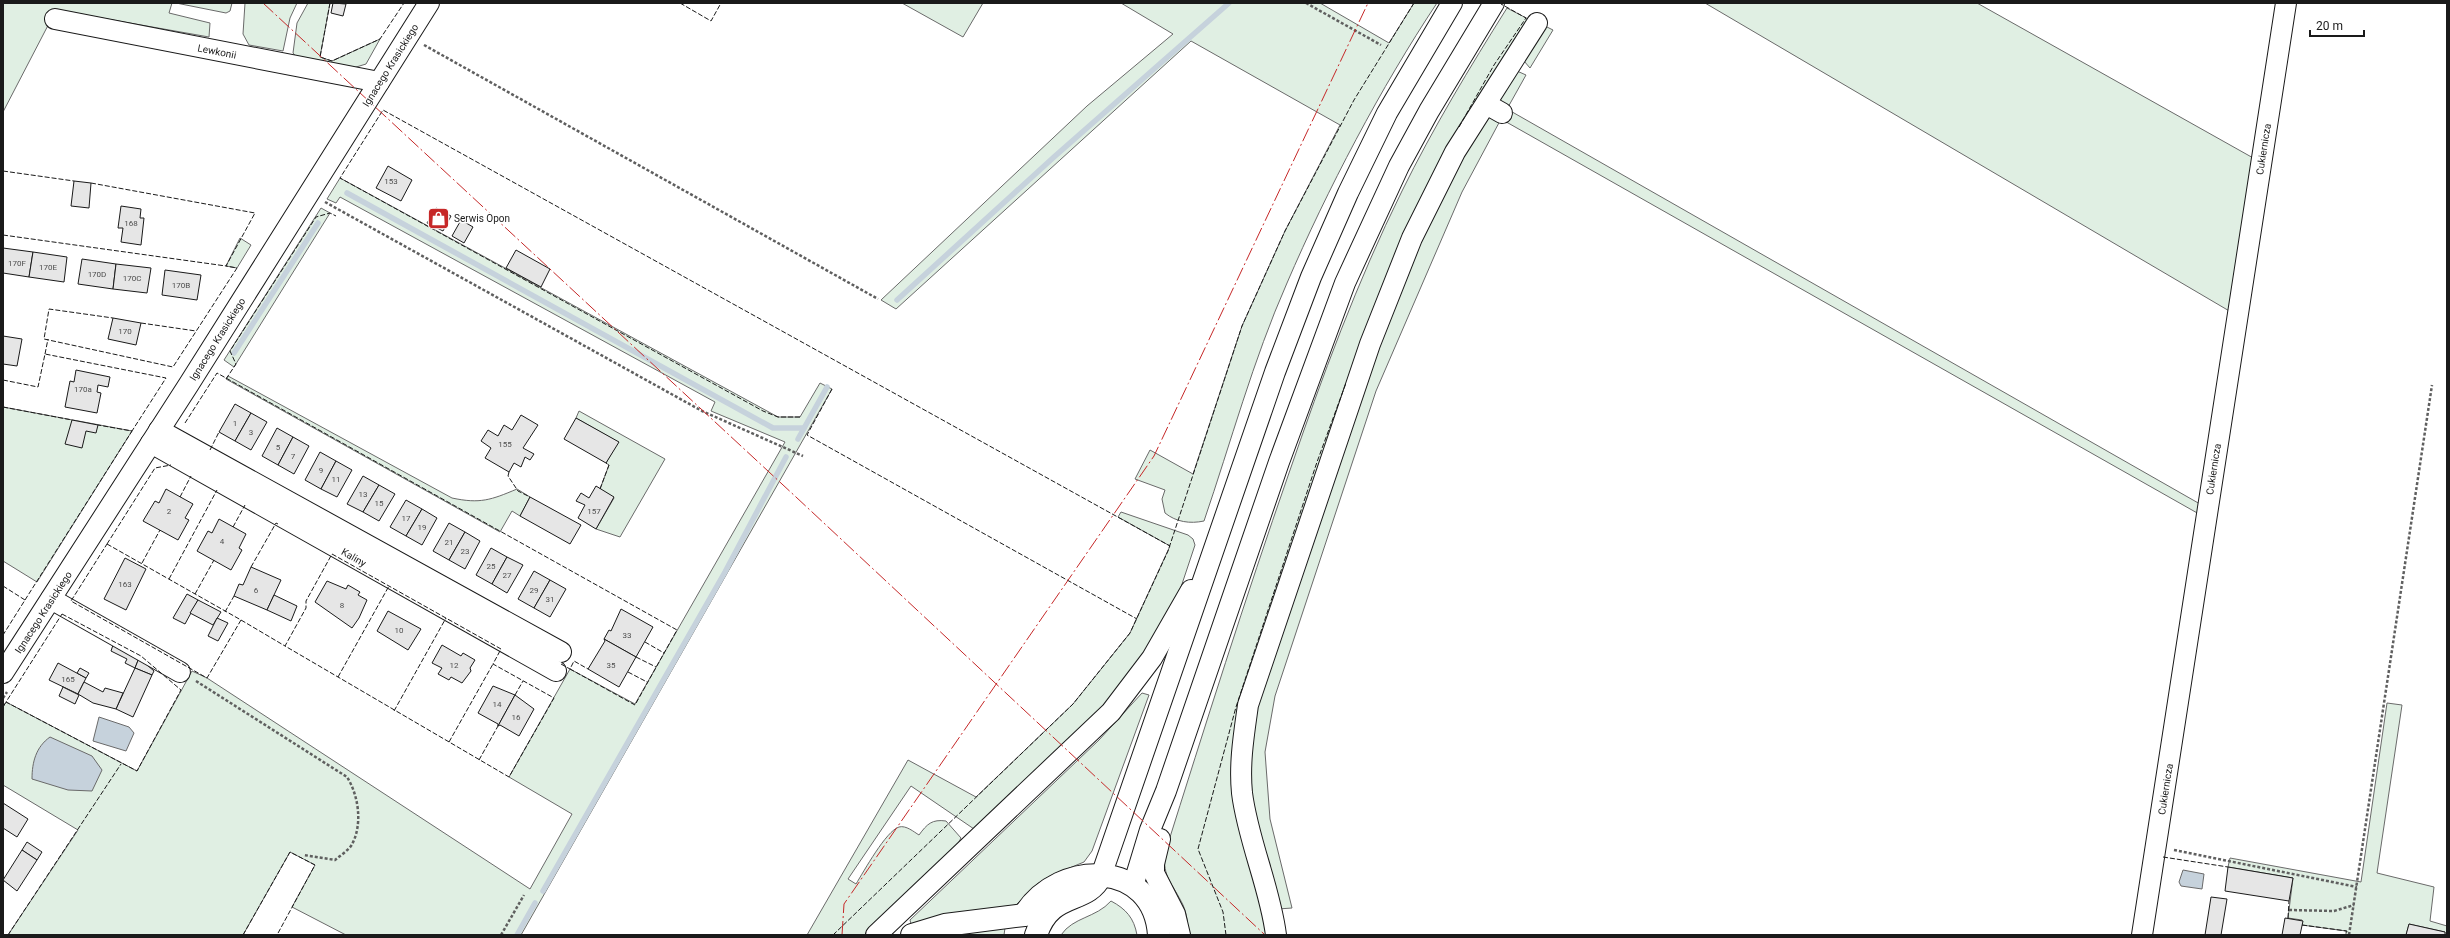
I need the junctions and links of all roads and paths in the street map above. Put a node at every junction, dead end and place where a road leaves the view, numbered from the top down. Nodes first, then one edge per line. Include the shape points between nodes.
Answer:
1 (429, 3) edge
2 (1306, 3) edge
3 (1452, 3) edge
4 (1494, 3) edge
5 (2286, 3) edge
6 (55, 19) dead end
7 (1538, 23) dead end
8 (408, 36) junction
9 (1381, 45) dead end
10 (380, 82) junction
11 (309, 193) junction
12 (878, 299) dead end
13 (2432, 385) dead end
14 (155, 436) junction
15 (803, 456) dead end
16 (1218, 539) junction
17 (51, 599) junction
18 (562, 652) dead end
19 (556, 671) dead end
20 (180, 672) joint
21 (3, 673) edge
22 (6, 694) dead end
23 (3, 698) edge
24 (1166, 792) junction
25 (2157, 844) junction
26 (304, 855) dead end
27 (1101, 876) junction
28 (1133, 886) junction
29 (2356, 887) junction
30 (524, 895) dead end
31 (2354, 905) junction
32 (2289, 910) dead end
33 (1020, 925) edge
34 (501, 935) edge
35 (876, 935) edge
36 (912, 935) edge
37 (1036, 935) edge
38 (1159, 935) edge
39 (1180, 935) edge
40 (1276, 935) edge
41 (2142, 935) edge
42 (2349, 935) edge

1 - 8 street, Ignacego Krasickiego
2 - 9 path
3 - 16 street via 1387,113 1348,193 1293,324
4 - 24 street via 1403,159 1345,283 1287,441
5 - 25 street, Cukiernicza
6 - 10 street, Lewkonii
7 - 40 street via 1494,109 1455,152 1432,194 1391,287 1248,705 1242,747 1242,793 1274,917
8 - 10 street, Ignacego Krasickiego
8 - 12 path
10 - 11 street, Ignacego Krasickiego
11 - 14 street, Ignacego Krasickiego
11 - 15 path via 389,240 474,284 702,411
13 - 29 path
14 - 17 street, Ignacego Krasickiego
14 - 18 street, Kaliny
14 - 19 street, Kaliny
16 - 27 street
16 - 35 street via 1152,658 1111,712
17 - 20 street
17 - 21 street, Ignacego Krasickiego
20 - 26 path via 348,777 353,786 359,826 351,846 334,860
22 - 23 path
24 - 28 street via 1150,830
24 - 39 street via 1164,826 1154,873 1174,909
25 - 29 path via 2166,848
25 - 41 street, Cukiernicza
27 - 28 main road via 1124,881
27 - 33 main road via 1081,875 1061,882 1038,897
27 - 37 main road via 1093,888 1056,905 1043,920
28 - 38 main road via 1147,900 1153,911
29 - 31 path
30 - 34 path
31 - 32 path via 2334,912
31 - 42 path
33 - 36 main road via 945,925

